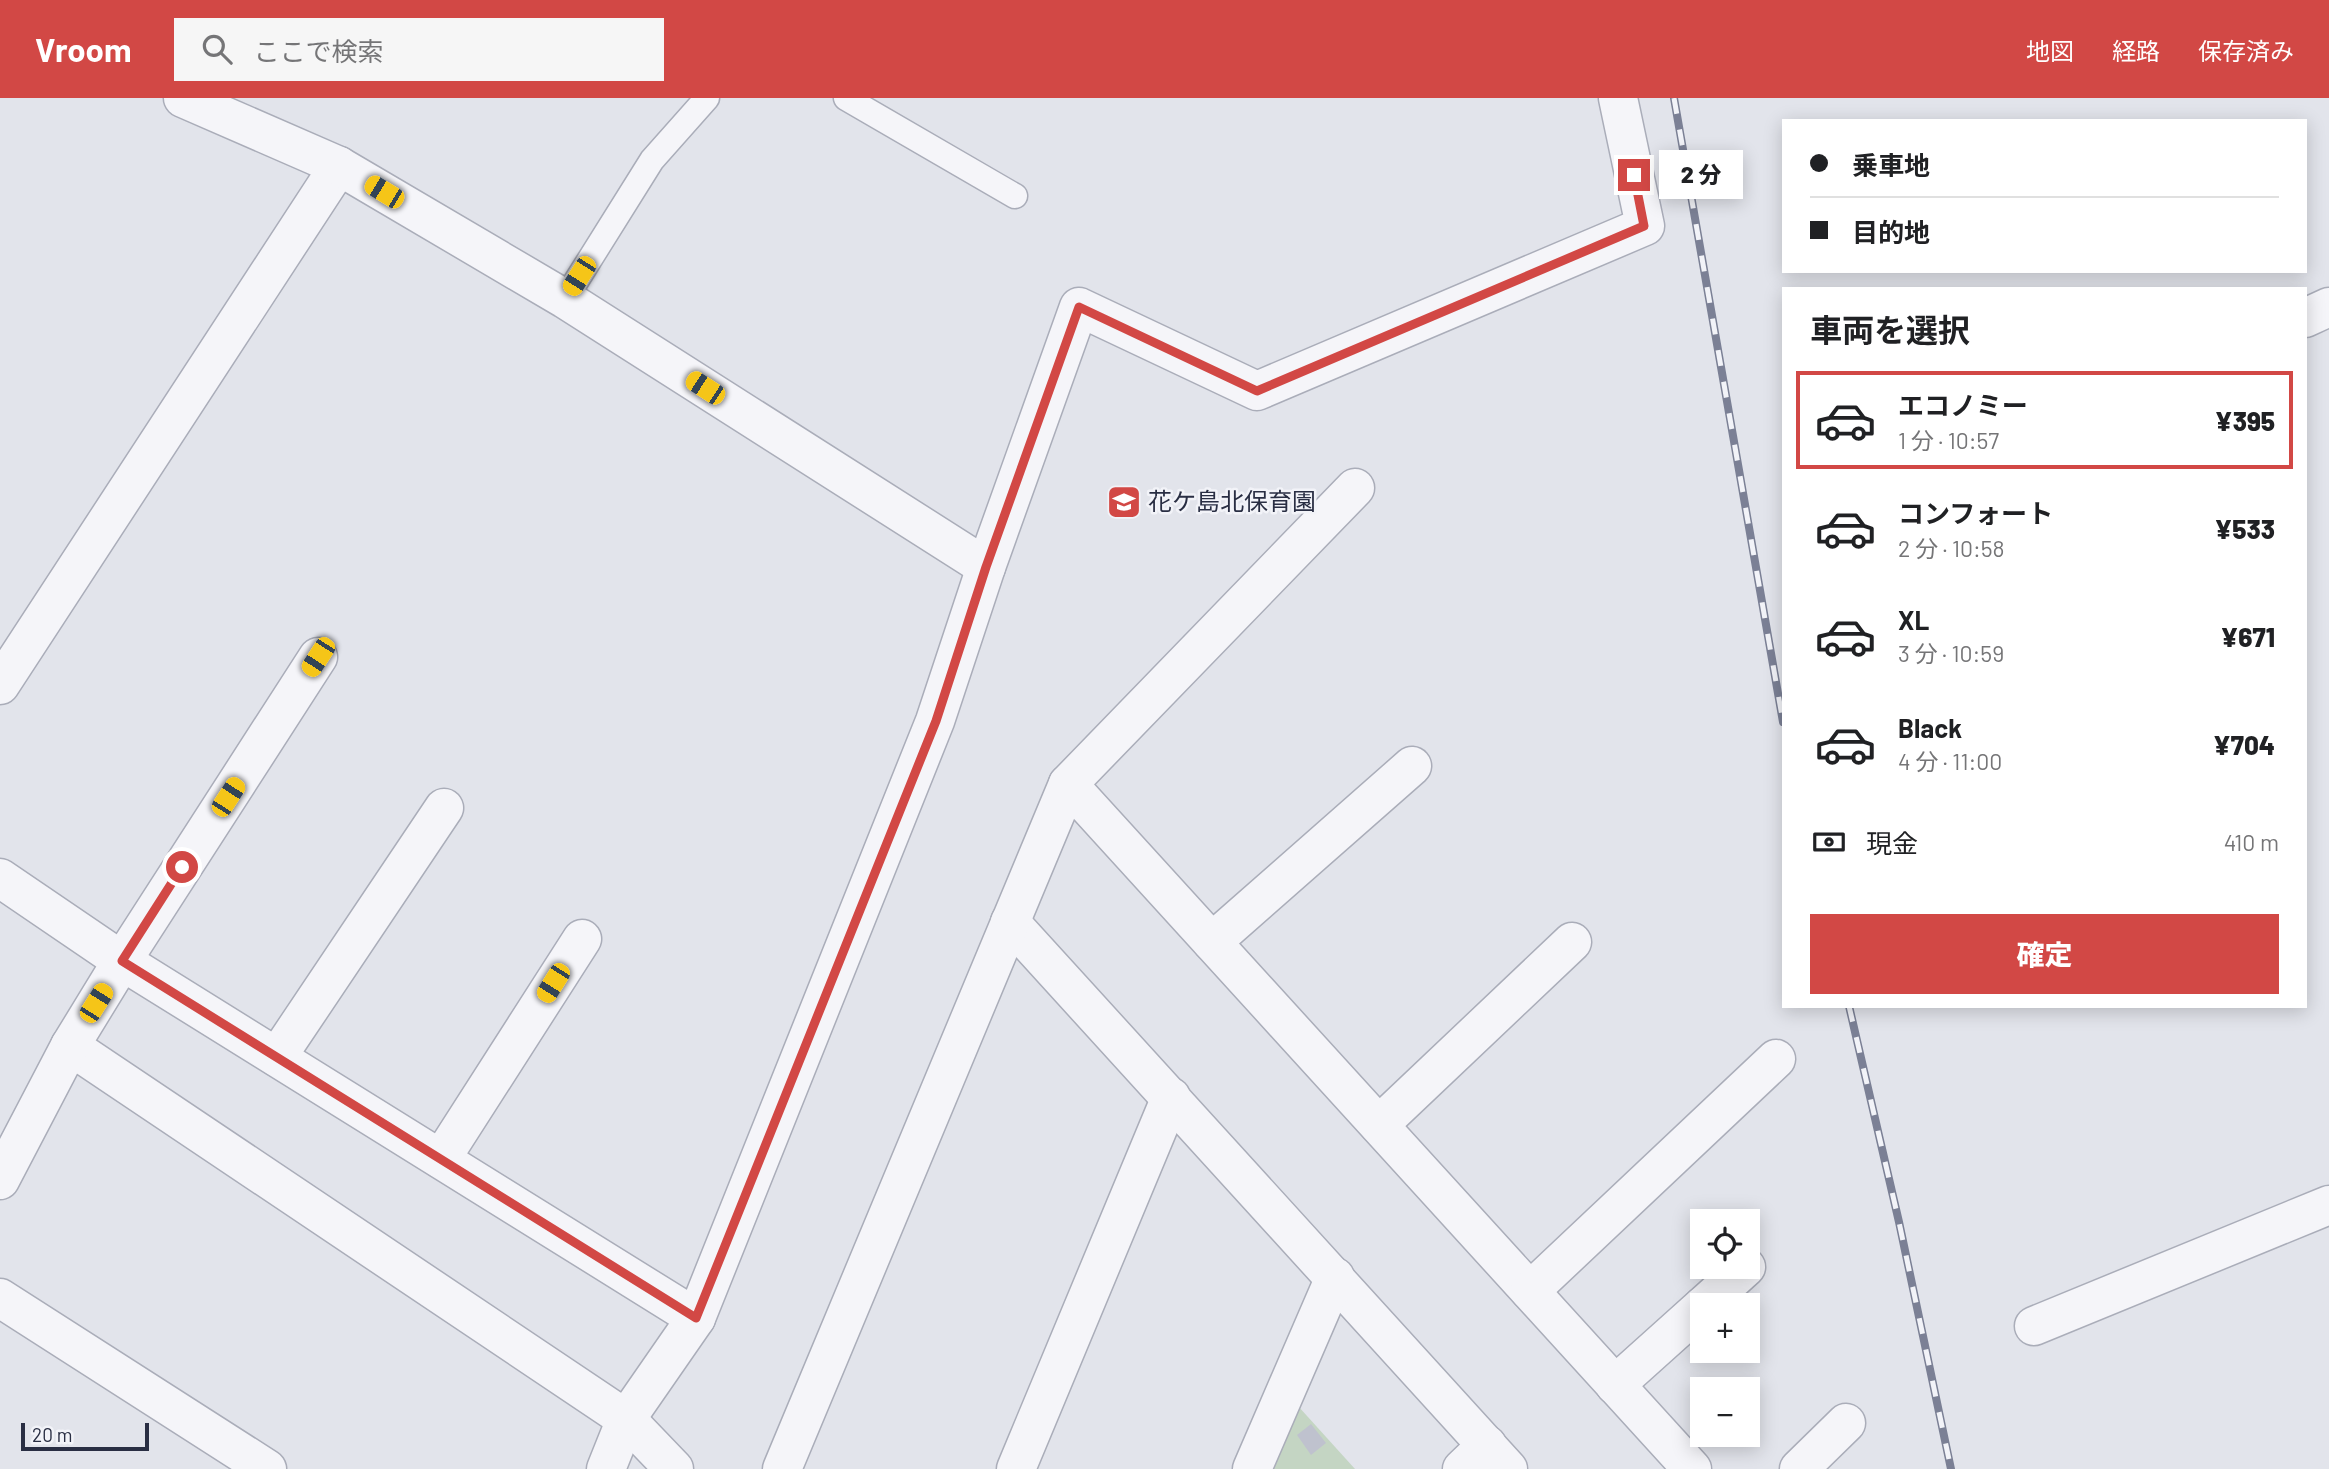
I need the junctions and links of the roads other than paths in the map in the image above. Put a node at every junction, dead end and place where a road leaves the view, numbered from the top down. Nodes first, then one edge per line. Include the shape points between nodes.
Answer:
1 (183, 98) edge
2 (707, 98) edge
3 (846, 98) edge
4 (1618, 98) edge
5 (339, 166) junction
6 (1015, 196) dead end
7 (565, 299) junction
8 (2329, 307) edge
9 (2307, 317) edge
10 (1354, 488) dead end
11 (986, 567) junction
12 (318, 657) dead end
13 (0, 685) edge
14 (1412, 766) dead end
15 (1068, 784) junction
16 (444, 808) dead end
17 (0, 878) edge
18 (1010, 922) junction
19 (582, 939) dead end
20 (1212, 942) junction
21 (1572, 942) dead end
22 (122, 961) junction
23 (70, 1046) junction
24 (276, 1057) junction
25 (1776, 1059) dead end
26 (1171, 1097) junction
27 (1379, 1125) junction
28 (441, 1159) junction
29 (0, 1180) edge
30 (2329, 1205) edge
31 (1335, 1277) junction
32 (1733, 1279) edge
33 (1530, 1291) junction
34 (1717, 1293) edge
35 (0, 1298) edge
36 (696, 1318) junction
37 (1690, 1318) edge
38 (2034, 1326) dead end
39 (1615, 1385) junction
40 (626, 1419) junction
41 (1846, 1423) dead end
42 (1485, 1461) edge
43 (267, 1469) edge
44 (606, 1469) edge
45 (674, 1469) edge
46 (782, 1469) edge
47 (1016, 1469) edge
48 (1252, 1469) edge
49 (1692, 1469) edge
50 (1800, 1469) edge

1 - 5 street
2 - 7 lane via 652,160
3 - 6 lane
4 - 11 street via 1644,226 1257,391 1079,307
5 - 7 street
5 - 13 street
7 - 11 street
8 - 9 street
10 - 15 street
11 - 36 street via 936,721
12 - 22 street
14 - 20 street
15 - 18 street
15 - 20 street
16 - 24 street
17 - 22 street
18 - 26 street
18 - 46 street
19 - 28 street
20 - 27 street
21 - 27 street
22 - 23 street
22 - 24 street
23 - 29 street
23 - 40 street
24 - 28 street
25 - 33 street
26 - 31 street
26 - 47 street
27 - 33 street
28 - 36 street
30 - 38 street
31 - 42 street
31 - 48 street
32 - 34 street
33 - 39 street
35 - 43 street
36 - 40 street
37 - 39 street
39 - 49 street
40 - 44 street
40 - 45 street
41 - 50 street

